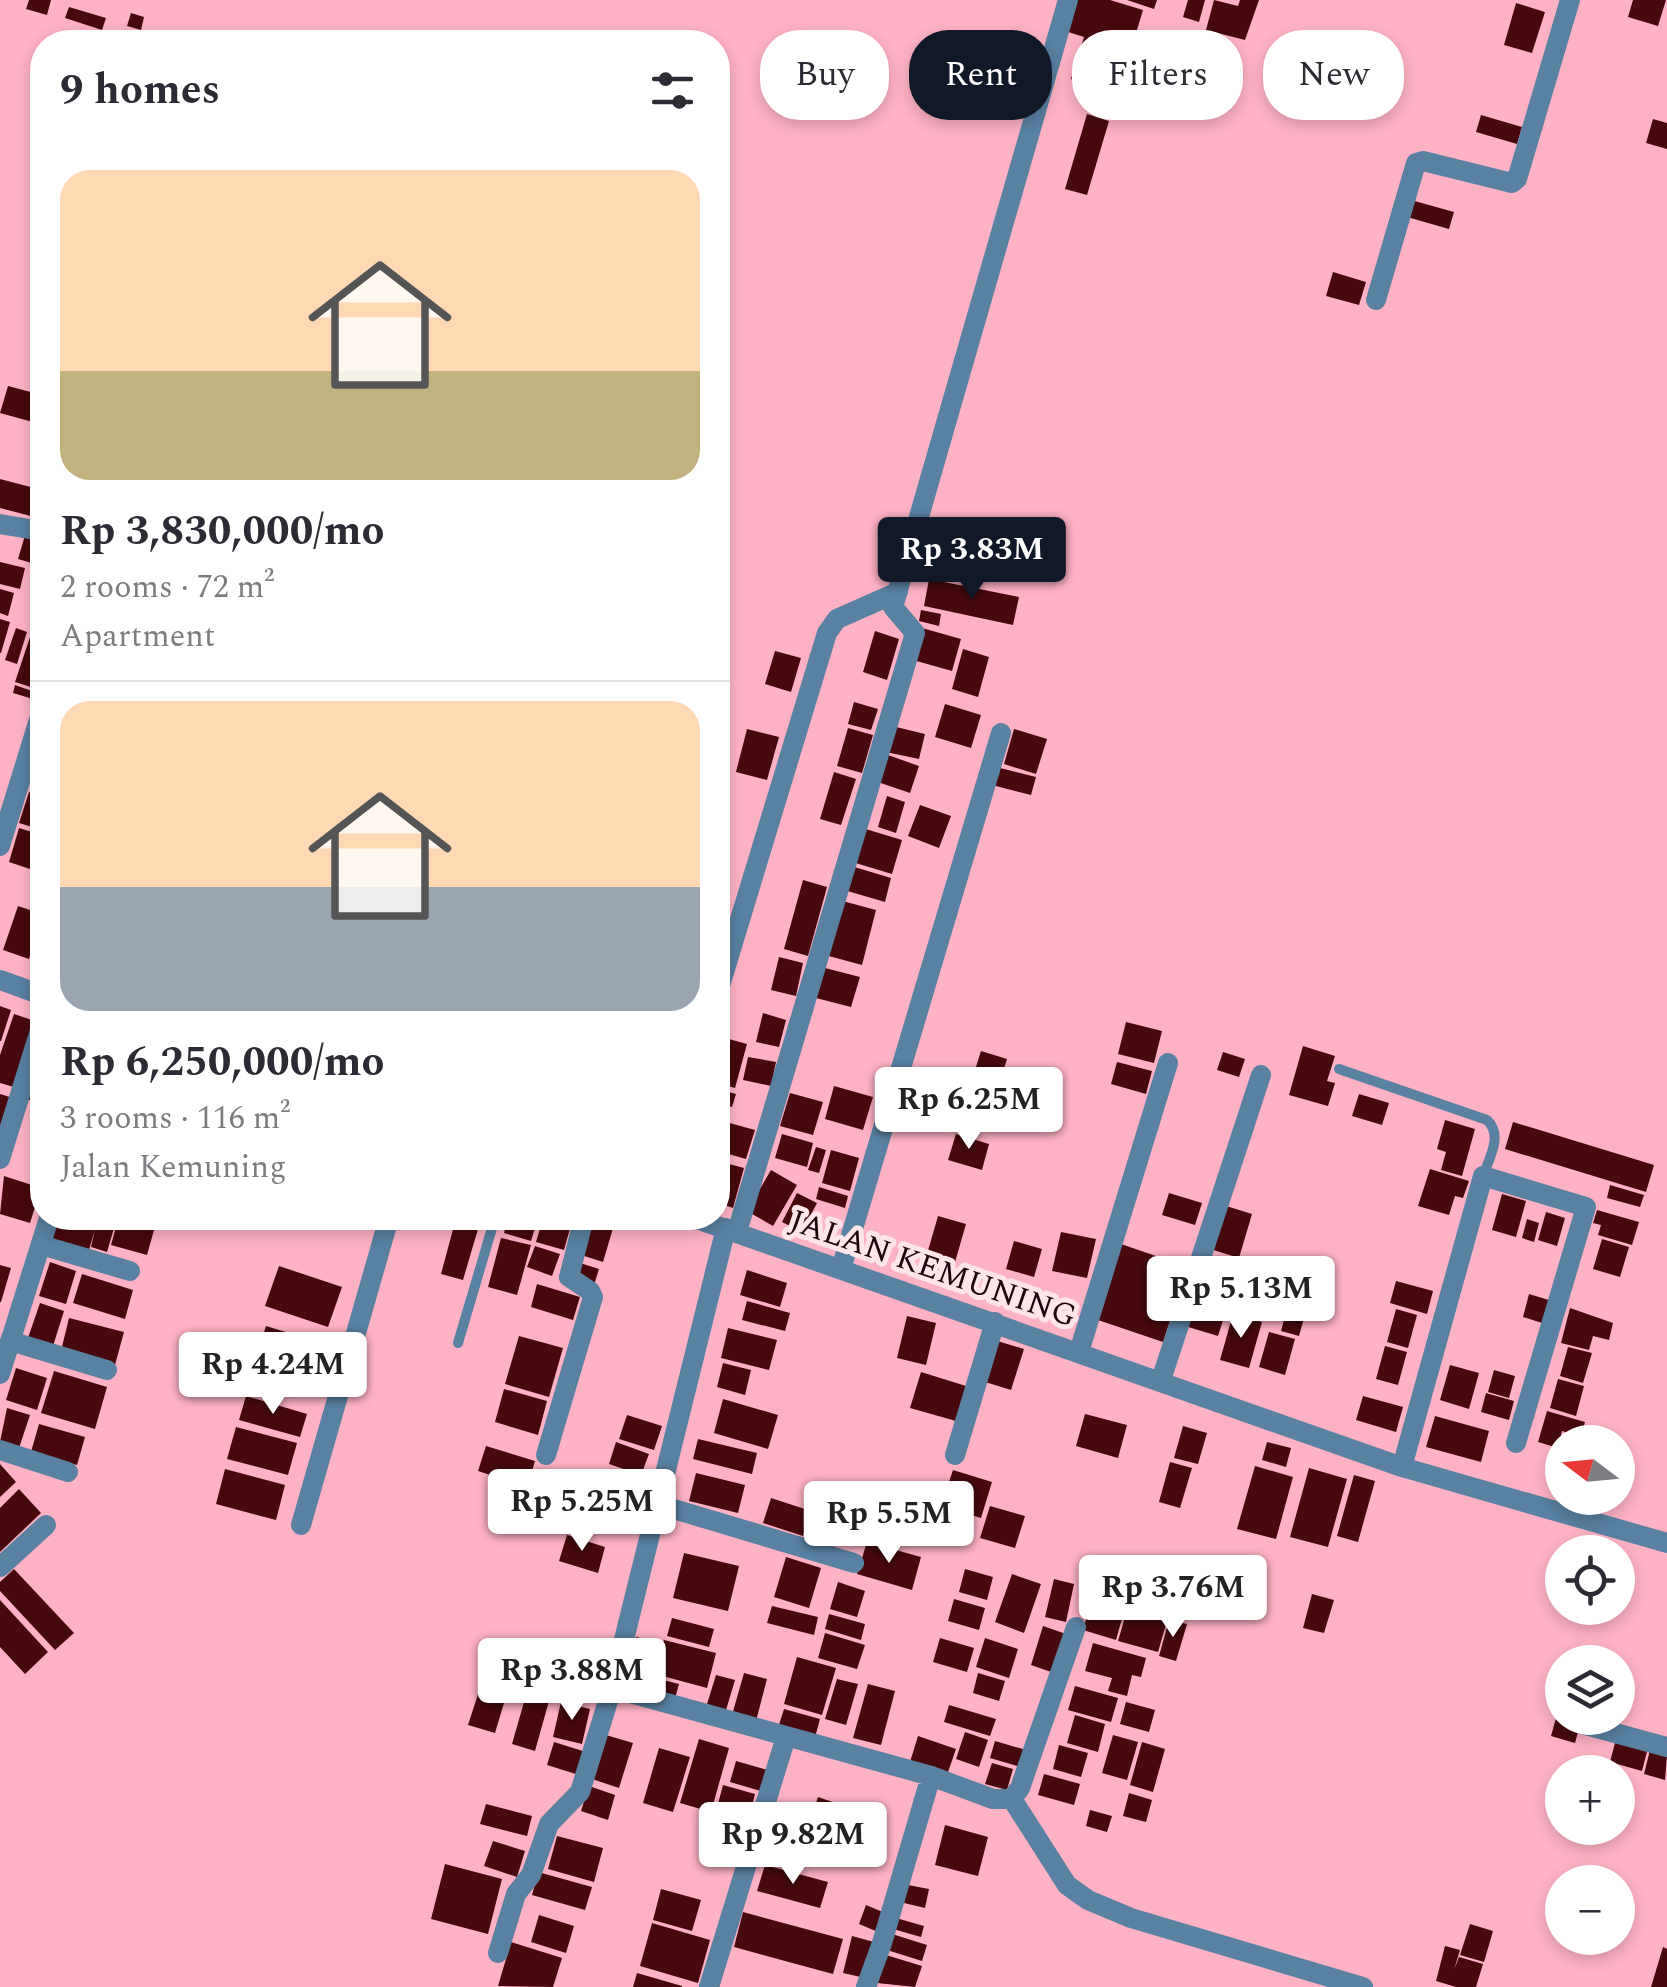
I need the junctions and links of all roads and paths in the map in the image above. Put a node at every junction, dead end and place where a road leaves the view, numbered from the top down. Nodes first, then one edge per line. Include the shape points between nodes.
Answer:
1 (1068, 0) edge
2 (1570, 0) edge
3 (1376, 300) dead end
4 (0, 524) edge
5 (30, 529) edge
6 (898, 592) junction
7 (1002, 733) dead end
8 (30, 749) edge
9 (0, 846) edge
10 (730, 952) edge
11 (0, 980) edge
12 (30, 991) edge
13 (30, 1063) edge
14 (1168, 1063) dead end
15 (1339, 1069) dead end
16 (1261, 1075) dead end
17 (0, 1159) edge
18 (1484, 1176) junction
19 (45, 1230) edge
20 (386, 1230) edge
21 (491, 1230) edge
22 (581, 1230) edge
23 (732, 1230) junction
24 (41, 1245) junction
25 (842, 1269) junction
26 (130, 1272) dead end
27 (995, 1322) junction
28 (10, 1341) junction
29 (458, 1343) dead end
30 (1079, 1352) junction
31 (107, 1370) dead end
32 (0, 1374) edge
33 (1161, 1380) junction
34 (1516, 1443) dead end
35 (0, 1450) edge
36 (546, 1455) dead end
37 (954, 1456) dead end
38 (1402, 1467) junction
39 (68, 1472) dead end
40 (657, 1504) junction
41 (46, 1525) dead end
42 (301, 1525) dead end
43 (1667, 1543) edge
44 (854, 1564) dead end
45 (0, 1567) edge
46 (1076, 1627) dead end
47 (612, 1688) junction
48 (1623, 1735) edge
49 (786, 1737) junction
50 (1667, 1747) edge
51 (931, 1776) junction
52 (1012, 1799) junction
53 (498, 1954) dead end
54 (709, 1987) edge
55 (866, 1987) edge
56 (1363, 1987) edge

1 - 6 street
2 - 3 street via 1517,179 1416,163
4 - 5 street
6 - 10 street via 837,619 827,633
6 - 23 street via 894,611 915,632
7 - 25 street
8 - 9 street
11 - 12 street
13 - 17 street
14 - 30 street
15 - 18 lane via 1486,1120 1496,1136
16 - 33 street
18 - 34 street via 1586,1207
18 - 38 street
19 - 24 street
20 - 42 street
21 - 29 lane
22 - 36 street via 569,1277 593,1297
23 - 25 street, JALAN KEMUNING
23 - 40 street
24 - 26 street
24 - 28 street
25 - 27 street, JALAN KEMUNING
27 - 30 street, JALAN KEMUNING
27 - 37 street
28 - 31 street
28 - 32 street
30 - 33 street, JALAN KEMUNING
33 - 38 street, JALAN KEMUNING
35 - 39 street
38 - 43 street, JALAN KEMUNING
40 - 44 street
40 - 47 street
41 - 45 street
46 - 52 street
47 - 49 street
47 - 53 street via 580,1792 549,1824 516,1894
48 - 50 street
49 - 51 street
49 - 54 street
51 - 52 street via 993,1799
51 - 55 street
52 - 56 street via 1067,1885 1088,1900

